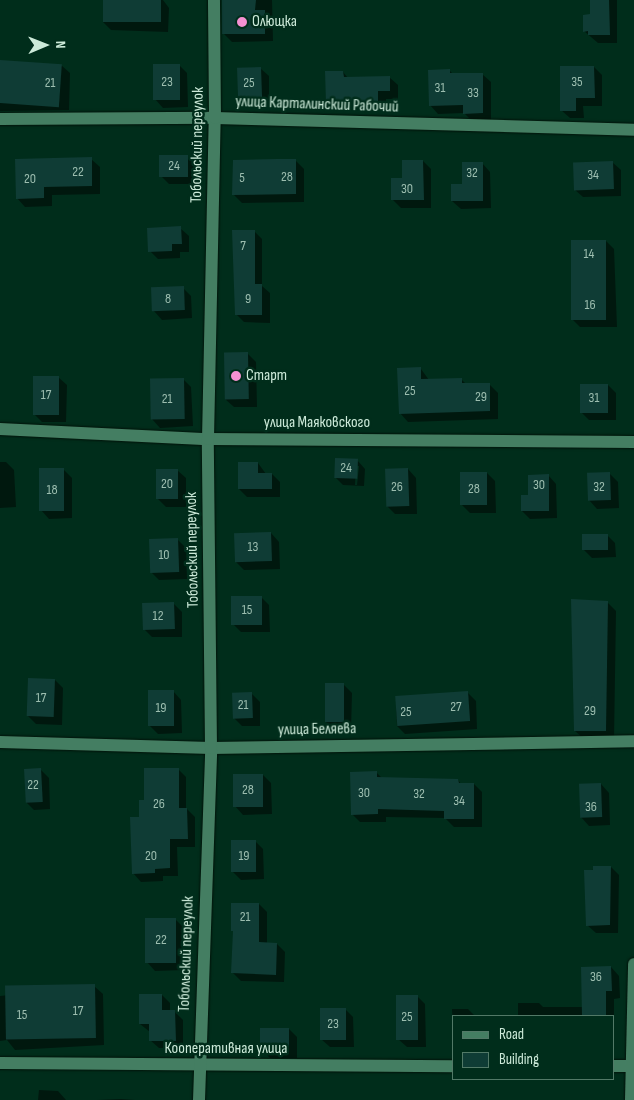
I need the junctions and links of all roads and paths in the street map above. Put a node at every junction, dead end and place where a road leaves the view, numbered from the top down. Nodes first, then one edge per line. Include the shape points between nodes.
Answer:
1 (214, 0) edge
2 (216, 118) junction
3 (0, 119) edge
4 (634, 130) edge
5 (0, 429) edge
6 (208, 439) junction
7 (634, 442) edge
8 (634, 741) edge
9 (0, 742) edge
10 (211, 748) junction
11 (634, 964) edge
12 (0, 1063) edge
13 (200, 1065) junction
14 (452, 1066) edge
15 (614, 1066) edge
16 (633, 1066) edge
17 (199, 1100) edge
18 (631, 1100) edge

1 - 2 street, Тобольский переулок
2 - 3 street, улица Карталинский Рабочий
2 - 4 street, улица Карталинский Рабочий
2 - 6 street, Тобольский переулок
5 - 6 street, улица Маяковского
6 - 7 street, улица Маяковского
6 - 10 street, Тобольский переулок
8 - 10 street, улица Беляева
9 - 10 street, улица Беляева
10 - 13 street, Тобольский переулок
11 - 16 street
12 - 13 street, Кооперативная улица
13 - 14 street, Кооперативная улица
13 - 17 street, Тобольский переулок
15 - 16 street
16 - 18 street

